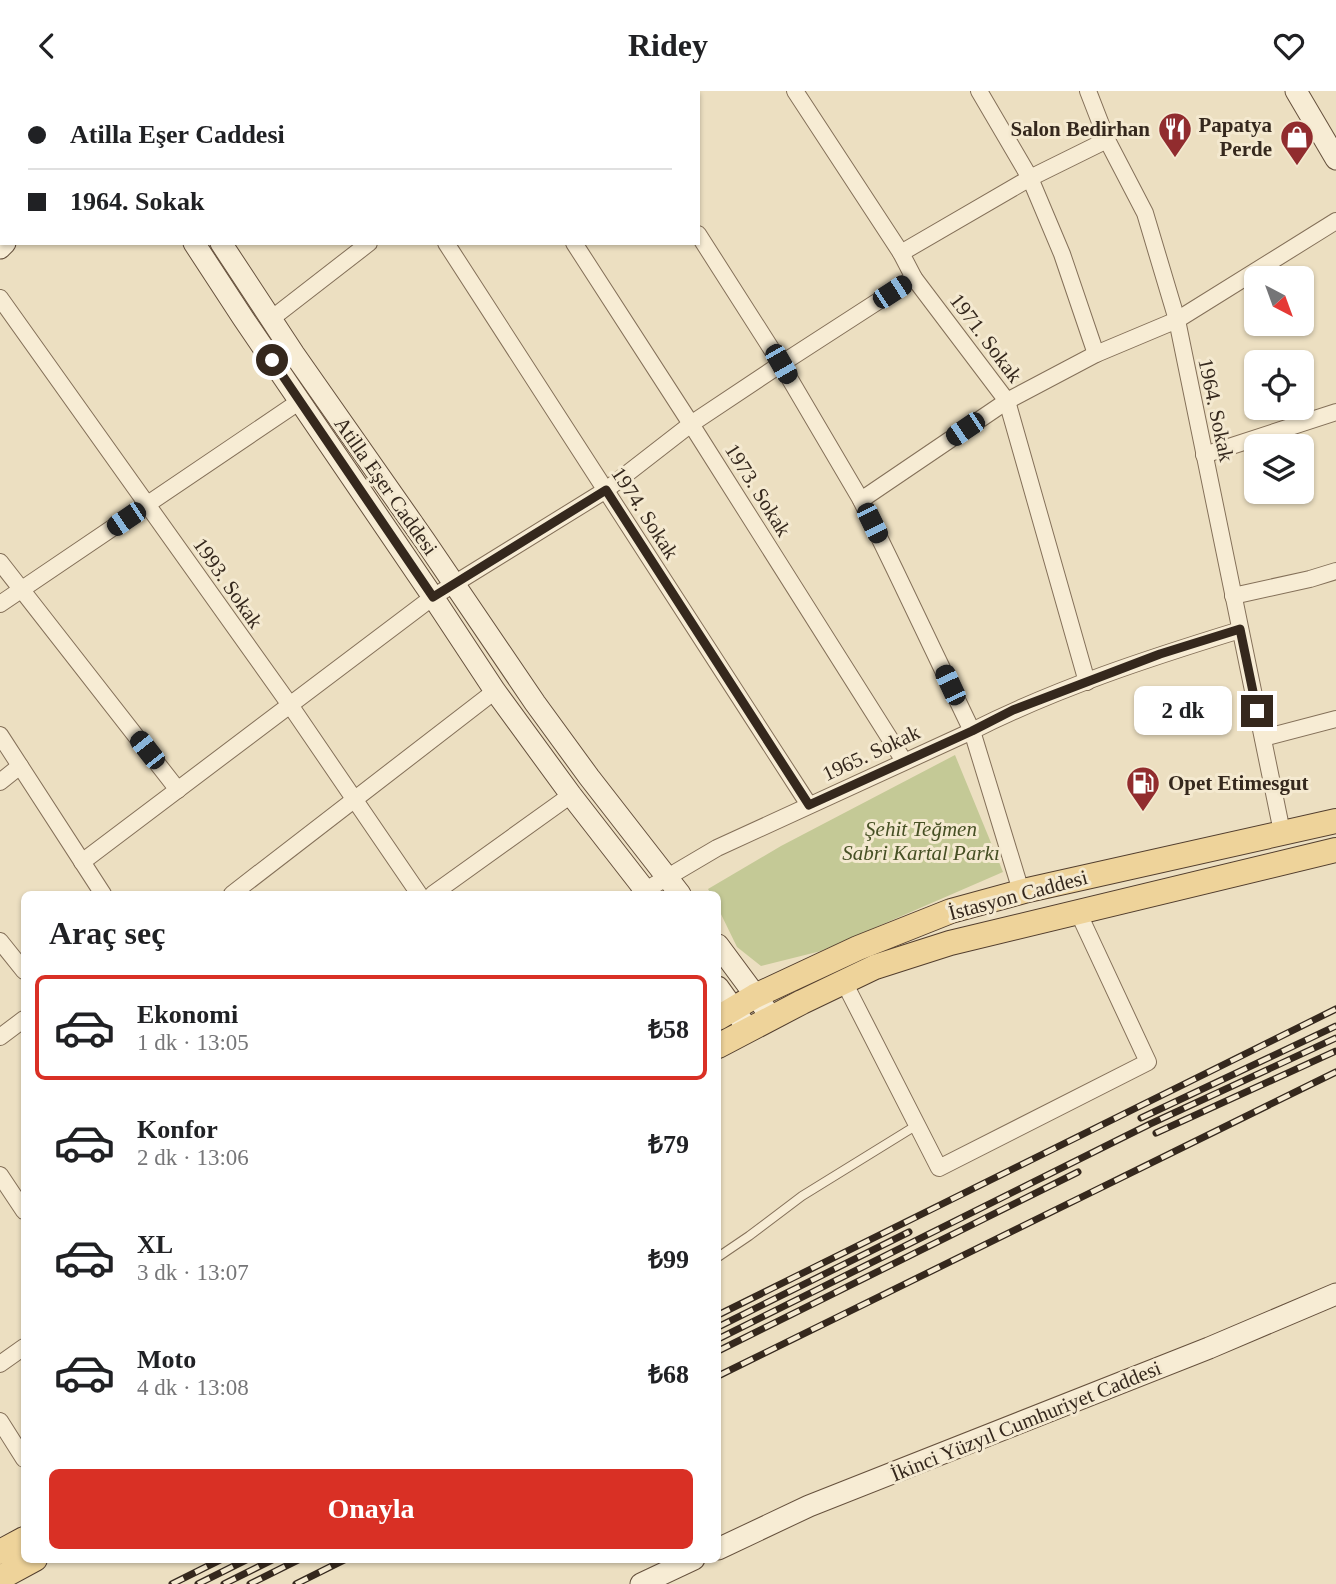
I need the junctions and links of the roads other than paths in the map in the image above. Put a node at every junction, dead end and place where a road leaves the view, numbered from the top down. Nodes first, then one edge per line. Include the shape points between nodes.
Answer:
1 (795, 91) edge
2 (979, 91) edge
3 (1088, 91) edge
4 (1296, 91) edge
5 (1107, 140) junction
6 (1336, 159) edge
7 (1030, 178) junction
8 (1336, 221) edge
9 (700, 236) edge
10 (195, 245) edge
11 (222, 245) edge
12 (366, 245) edge
13 (447, 245) edge
14 (575, 245) edge
15 (901, 253) junction
16 (914, 278) junction
17 (0, 298) edge
18 (271, 319) junction
19 (1177, 320) junction
20 (1096, 354) junction
21 (781, 364) junction
22 (300, 401) junction
23 (1007, 401) junction
24 (1336, 412) edge
25 (691, 424) junction
26 (1204, 455) junction
27 (606, 490) junction
28 (861, 500) junction
29 (147, 504) junction
30 (0, 562) edge
31 (1336, 571) edge
32 (454, 583) junction
33 (21, 589) junction
34 (1233, 596) junction
35 (433, 597) junction
36 (0, 604) edge
37 (1240, 629) junction
38 (1087, 682) junction
39 (495, 691) junction
40 (290, 705) junction
41 (1336, 719) edge
42 (972, 731) junction
43 (0, 735) edge
44 (1263, 738) junction
45 (904, 761) junction
46 (20, 766) junction
47 (0, 782) edge
48 (178, 790) junction
49 (570, 795) junction
50 (354, 800) junction
51 (809, 805) junction
52 (1336, 821) edge
53 (1282, 832) junction
54 (1336, 850) edge
55 (82, 862) junction
56 (673, 886) edge
57 (101, 891) edge
58 (236, 891) edge
59 (417, 891) edge
60 (437, 891) edge
61 (642, 891) edge
62 (652, 891) edge
63 (1021, 891) junction
64 (1078, 912) junction
65 (0, 941) edge
66 (721, 949) edge
67 (21, 967) edge
68 (844, 982) junction
69 (755, 996) junction
70 (726, 1013) edge
71 (772, 1018) junction
72 (21, 1021) edge
73 (749, 1029) junction
74 (0, 1037) edge
75 (721, 1044) edge
76 (917, 1125) junction
77 (0, 1175) edge
78 (21, 1206) edge
79 (721, 1255) edge
80 (1336, 1294) edge
81 (21, 1349) edge
82 (0, 1364) edge
83 (0, 1420) edge
84 (21, 1454) edge
85 (21, 1541) edge
86 (721, 1548) edge
87 (0, 1552) edge
88 (27, 1563) edge
89 (686, 1563) edge
90 (0, 1577) edge
91 (641, 1584) edge

1 - 15 street, 1971. Sokak
2 - 7 street
3 - 5 street, 1964. Sokak
4 - 6 main road
5 - 7 street
5 - 19 street, 1964. Sokak via 1145,213
7 - 15 street
7 - 20 street
8 - 19 street
9 - 21 street
10 - 22 main road, Atilla Eşer Caddesi
11 - 18 main road, Atilla Eşer Caddesi
12 - 18 street
13 - 27 street, 1974. Sokak
14 - 25 street, 1973. Sokak
15 - 16 street, 1971. Sokak
16 - 21 street
16 - 23 street, 1971. Sokak
17 - 29 street, 1993. Sokak
18 - 32 main road, Atilla Eşer Caddesi
19 - 20 street
19 - 26 street, 1964. Sokak
20 - 23 street
21 - 25 street
21 - 28 street
22 - 29 street
22 - 35 main road, Atilla Eşer Caddesi
23 - 28 street
23 - 38 street, 1971. Sokak
24 - 26 street
25 - 27 street
25 - 45 street, 1973. Sokak
26 - 34 street, 1964. Sokak
27 - 32 street
27 - 51 street, 1974. Sokak
28 - 42 street
29 - 33 street
29 - 40 street, 1993. Sokak
30 - 33 street
31 - 34 street
32 - 35 street
32 - 56 main road, Atilla Eşer Caddesi via 535,703
33 - 36 street
33 - 48 street
34 - 37 street, 1964. Sokak
35 - 39 main road, Atilla Eşer Caddesi
35 - 40 street
37 - 38 street, 1965. Sokak
37 - 44 street, 1964. Sokak
38 - 42 street, 1965. Sokak
39 - 49 main road, Atilla Eşer Caddesi
39 - 50 street
40 - 48 street
40 - 50 street, 1993. Sokak
41 - 44 street
42 - 45 street, 1965. Sokak
42 - 63 street
43 - 46 street
44 - 53 street, 1964. Sokak
45 - 51 street, 1965. Sokak
46 - 47 street
46 - 55 street
48 - 55 street
49 - 60 street
49 - 61 main road, Atilla Eşer Caddesi
50 - 58 street
50 - 59 street, 1993. Sokak
51 - 56 street, 1965. Sokak via 717,848
52 - 53 main road, İstasyon Caddesi
53 - 63 main road, İstasyon Caddesi
54 - 64 main road, İstasyon Caddesi
55 - 57 street
56 - 62 street, 1965. Sokak
63 - 69 main road, İstasyon Caddesi via 939,915
64 - 68 main road, İstasyon Caddesi via 950,943
64 - 76 street via 1148,1062 939,1168
65 - 67 street
66 - 69 main road
68 - 71 main road, İstasyon Caddesi
68 - 76 street
69 - 70 main road, İstasyon Caddesi
69 - 71 main road
70 - 73 main road
71 - 73 main road, İstasyon Caddesi
72 - 74 street
73 - 75 main road, İstasyon Caddesi
76 - 79 lane via 802,1196
77 - 78 street
80 - 86 main road, İkinci Yüzyıl Cumhuriyet Caddesi via 810,1506
81 - 82 street
83 - 84 street
85 - 87 main road
88 - 90 main road
89 - 91 main road

